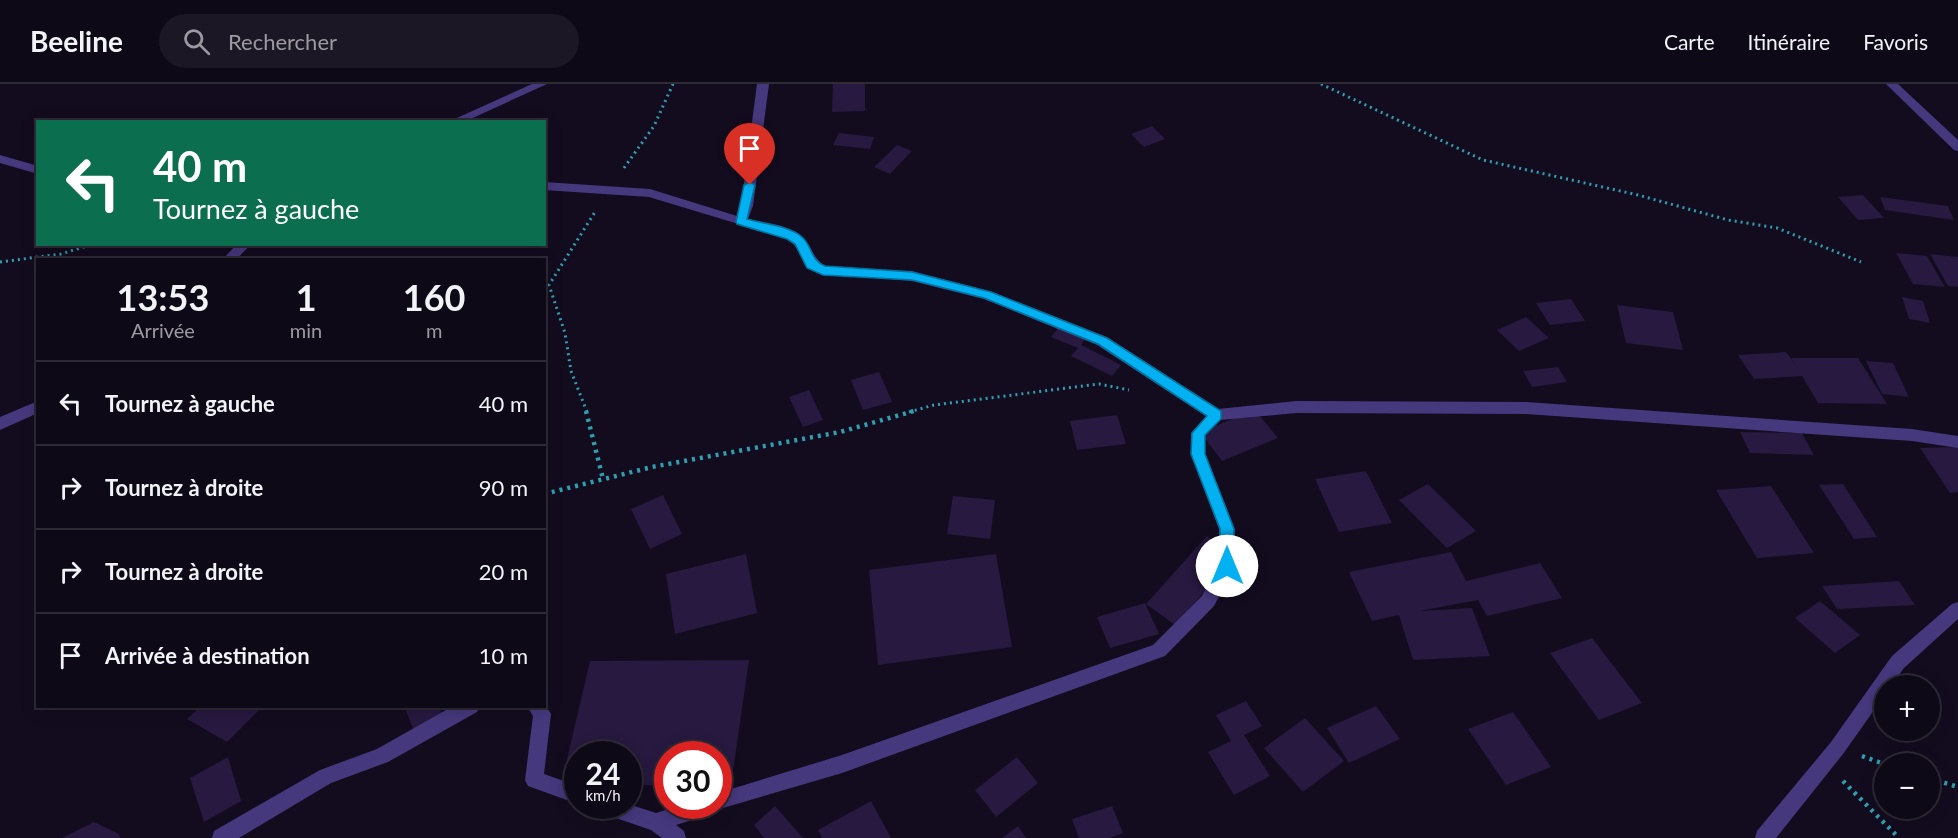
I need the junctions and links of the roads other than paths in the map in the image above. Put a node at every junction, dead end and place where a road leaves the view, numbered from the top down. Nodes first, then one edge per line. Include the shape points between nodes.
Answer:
1 (541, 84) edge
2 (763, 84) edge
3 (1892, 84) edge
4 (458, 120) edge
5 (1958, 147) edge
6 (0, 159) edge
7 (36, 169) edge
8 (546, 186) edge
9 (741, 222) junction
10 (244, 246) edge
11 (230, 258) edge
12 (36, 407) edge
13 (1216, 415) junction
14 (0, 424) edge
15 (1958, 442) edge
16 (1958, 609) edge
17 (467, 708) edge
18 (538, 708) edge
19 (564, 790) edge
20 (732, 798) edge
21 (642, 817) edge
22 (666, 819) edge
23 (656, 822) junction
24 (221, 838) edge
25 (677, 838) edge
26 (1764, 838) edge

1 - 4 street
2 - 9 street via 747,206
3 - 5 street
6 - 7 street
8 - 9 street via 650,193
9 - 13 street via 792,236 800,241 811,265 823,270 912,276 987,295 1102,341
10 - 11 street
12 - 14 street
13 - 15 street via 1296,407 1526,408 1912,435
13 - 20 street via 1198,433 1198,454 1227,529 1227,566 1208,601 1159,651 842,764
16 - 26 street via 1898,662 1825,763
17 - 24 street via 381,756 326,776
18 - 19 street via 542,714 534,780
21 - 23 street
22 - 23 street
23 - 25 street

